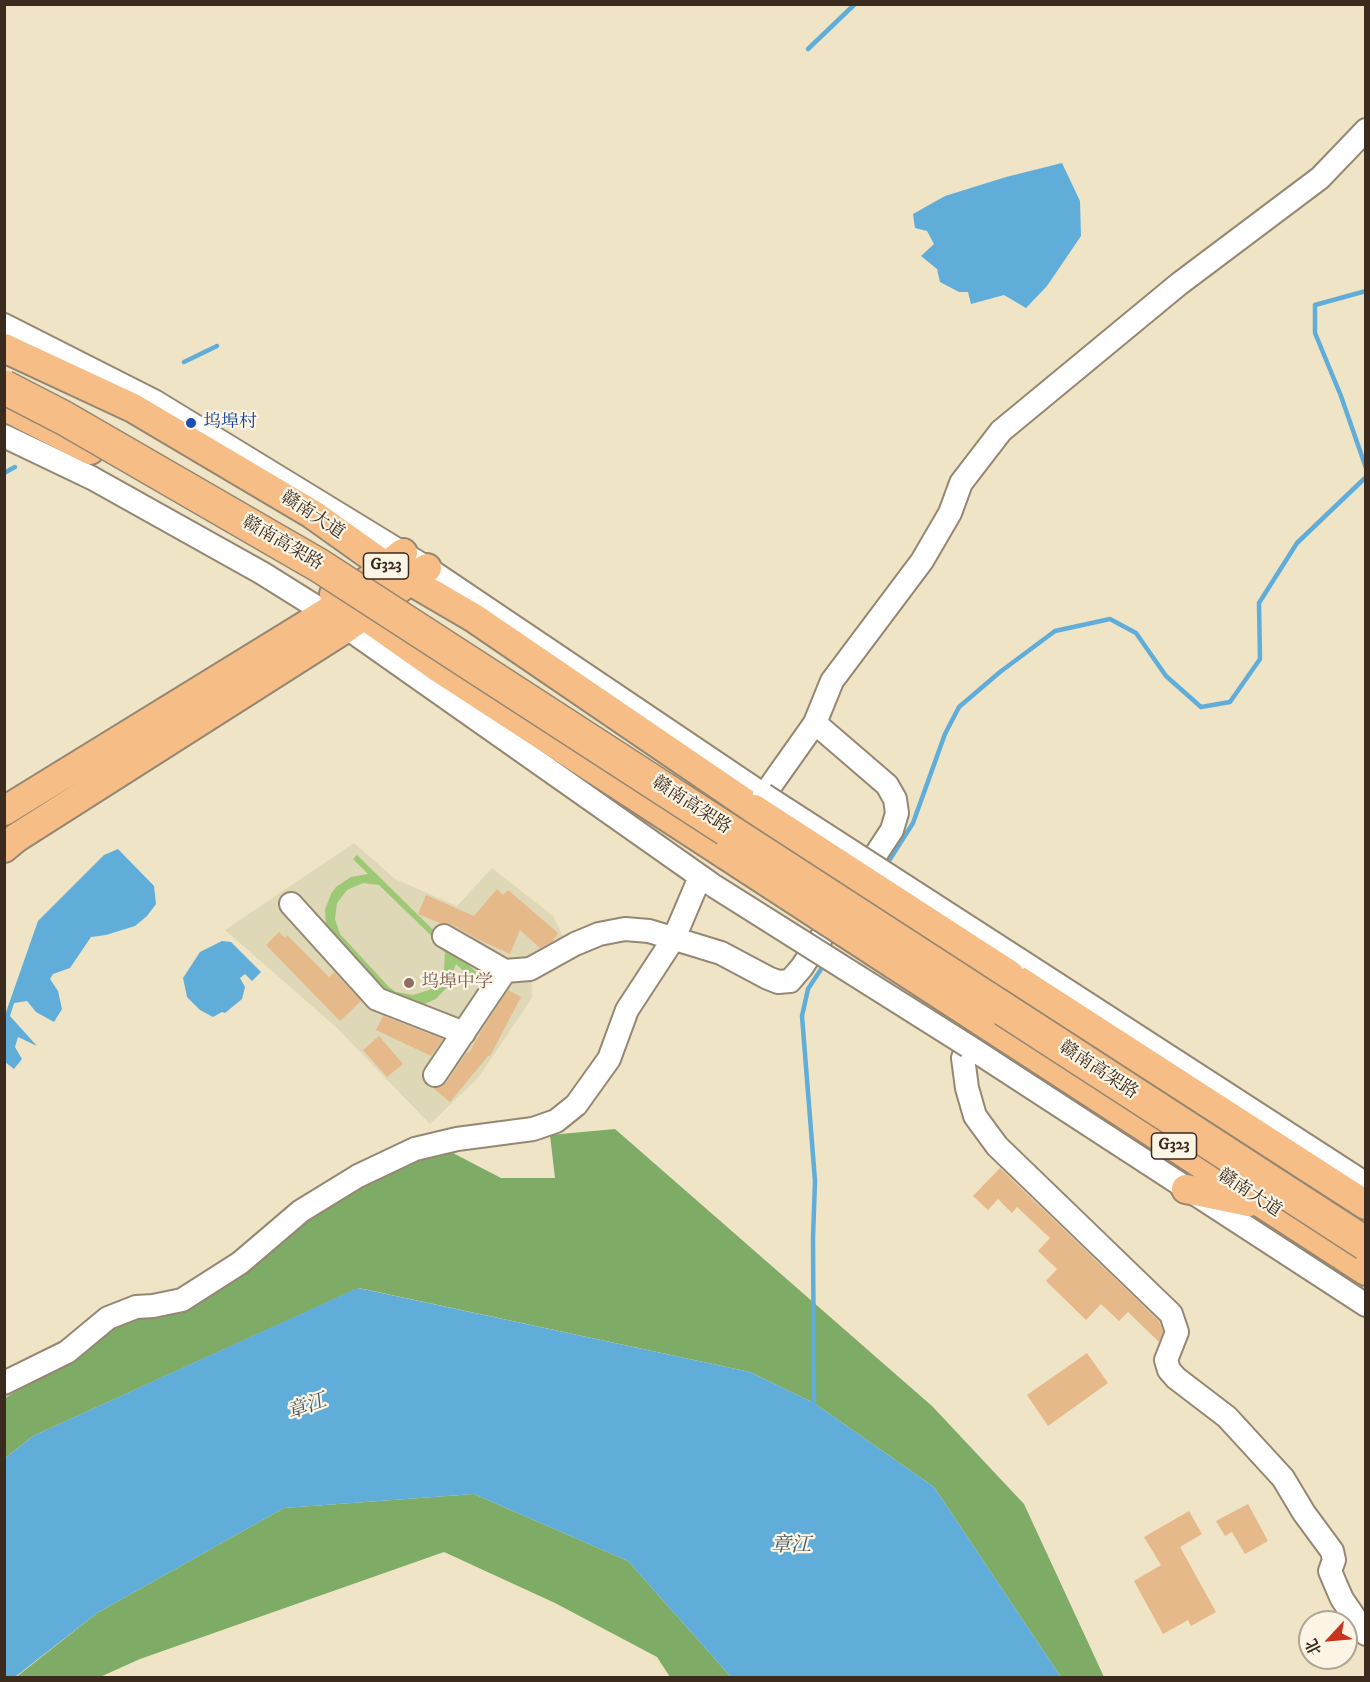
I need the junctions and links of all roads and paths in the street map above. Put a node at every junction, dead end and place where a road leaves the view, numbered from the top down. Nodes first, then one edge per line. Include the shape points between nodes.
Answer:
1 (1365, 130) edge
2 (4, 325) edge
3 (4, 348) edge
4 (4, 366) edge
5 (4, 387) edge
6 (4, 406) edge
7 (4, 436) edge
8 (312, 514) junction
9 (394, 559) junction
10 (282, 561) junction
11 (419, 574) junction
12 (345, 614) junction
13 (474, 618) junction
14 (439, 668) junction
15 (815, 723) junction
16 (759, 802) junction
17 (4, 811) edge
18 (4, 848) edge
19 (707, 881) junction
20 (291, 904) dead end
21 (444, 936) dead end
22 (674, 938) junction
23 (1014, 967) junction
24 (505, 971) junction
25 (1089, 1005) junction
26 (464, 1033) junction
27 (974, 1034) junction
28 (435, 1075) dead end
29 (1182, 1086) junction
30 (1365, 1185) edge
31 (1186, 1188) junction
32 (1365, 1204) edge
33 (1267, 1206) junction
34 (1365, 1223) edge
35 (1365, 1244) edge
36 (1365, 1271) edge
37 (1365, 1305) edge
38 (4, 1383) edge
39 (1365, 1634) edge

1 - 15 street via 1320,178 1179,284 1001,431 961,483 950,513 922,561 832,681
2 - 9 street via 154,401
3 - 8 main road, 赣南大道 / G323 via 133,408
4 - 34 highway, 赣南高架路 via 137,435 479,645 919,937
5 - 35 highway, 赣南高架路, bridge via 320,566
6 - 10 main road via 119,465
7 - 12 street via 92,478 262,573
8 - 9 main road, 赣南大道 / G323
8 - 10 main road
9 - 11 main road, 赣南大道 / G323
9 - 12 main road
10 - 12 main road
11 - 12 main road
11 - 13 main road, 赣南大道 / G323
11 - 16 street
12 - 14 main road
12 - 17 main road
12 - 18 main road
12 - 19 street
13 - 14 main road
13 - 16 main road, 赣南大道 / G323
14 - 27 main road, 赣南大道, bridge via 726,855
15 - 16 street
15 - 22 street via 887,785 897,813 892,830 828,928 790,981 778,982 721,953
16 - 23 main road, 赣南大道, bridge
19 - 22 street
19 - 27 street, bridge
20 - 26 street via 377,999
21 - 24 street
22 - 24 street via 625,929 599,934 530,969
22 - 38 street via 627,1010 609,1059 576,1105 556,1121 533,1129 415,1149 358,1176 301,1211 240,1263 182,1300 136,1307 108,1318 67,1352
23 - 25 street
23 - 29 main road
24 - 26 street
25 - 29 main road
25 - 30 street
26 - 28 street
27 - 31 street
27 - 33 main road, 赣南大道 / G323
27 - 39 street via 963,1058 975,1116 997,1146 1171,1314 1177,1332 1166,1360 1169,1370 1227,1417 1283,1478 1332,1551 1330,1571 1342,1599
29 - 32 main road
31 - 33 main road
31 - 37 street
33 - 36 main road, 赣南大道 / G323

